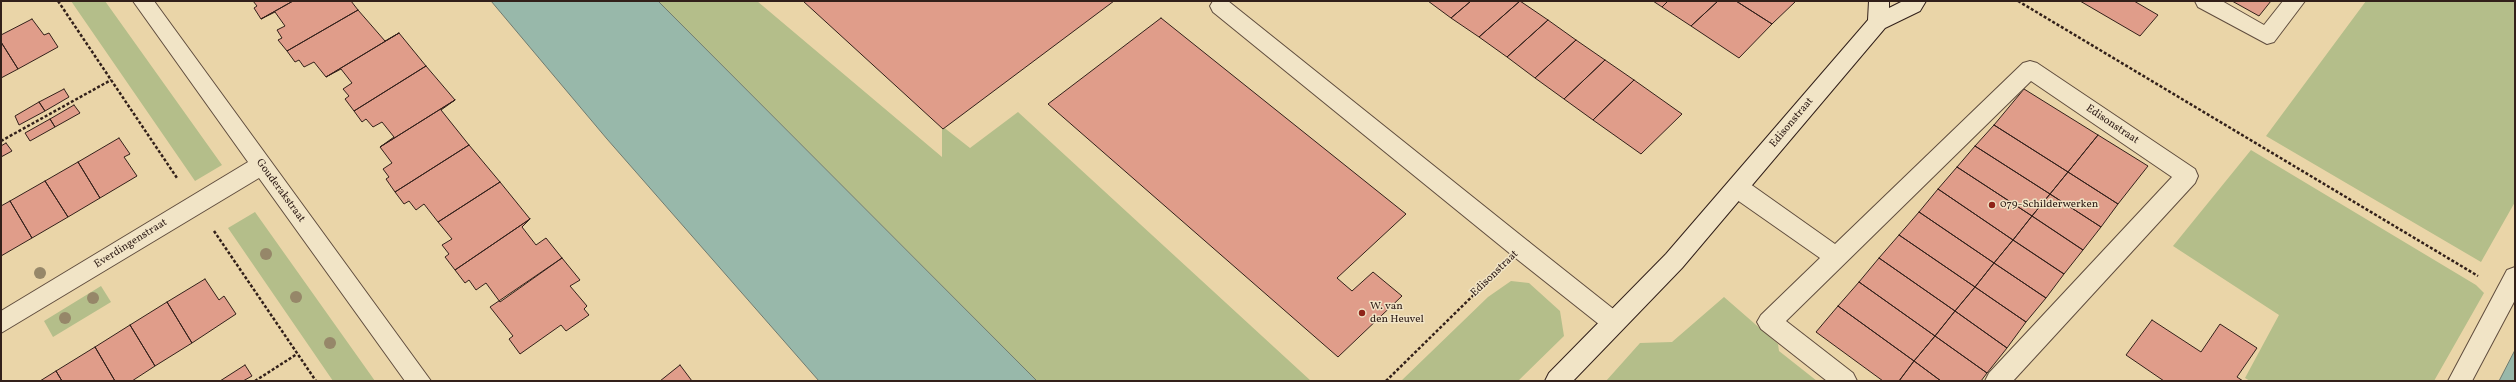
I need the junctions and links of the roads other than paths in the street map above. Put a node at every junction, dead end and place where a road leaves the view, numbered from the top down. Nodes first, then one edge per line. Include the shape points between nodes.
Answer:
1 (143, 1) edge
2 (1916, 1) edge
3 (2205, 1) edge
4 (2295, 1) edge
5 (1220, 6) dead end
6 (1878, 12) edge
7 (261, 165) junction
8 (1738, 188) junction
9 (1836, 257) junction
10 (2511, 285) edge
11 (1613, 322) junction
12 (1, 324) edge
13 (419, 381) edge
14 (1558, 381) edge
15 (1845, 381) edge
16 (1997, 381) edge
17 (2460, 381) edge

1 - 7 street, Gouderakstraat
2 - 6 street, Edisonstraat via 1913,5
3 - 4 street via 2267,36
5 - 11 street, Edisonstraat
6 - 8 street, Edisonstraat
7 - 12 street, Everdingenstraat
7 - 13 street, Gouderakstraat
8 - 9 street
8 - 11 street, Edisonstraat via 1674,261
9 - 15 street, Edisonstraat via 1769,322
9 - 16 street, Edisonstraat via 2030,69 2187,176
10 - 17 street
11 - 14 street, Edisonstraat

